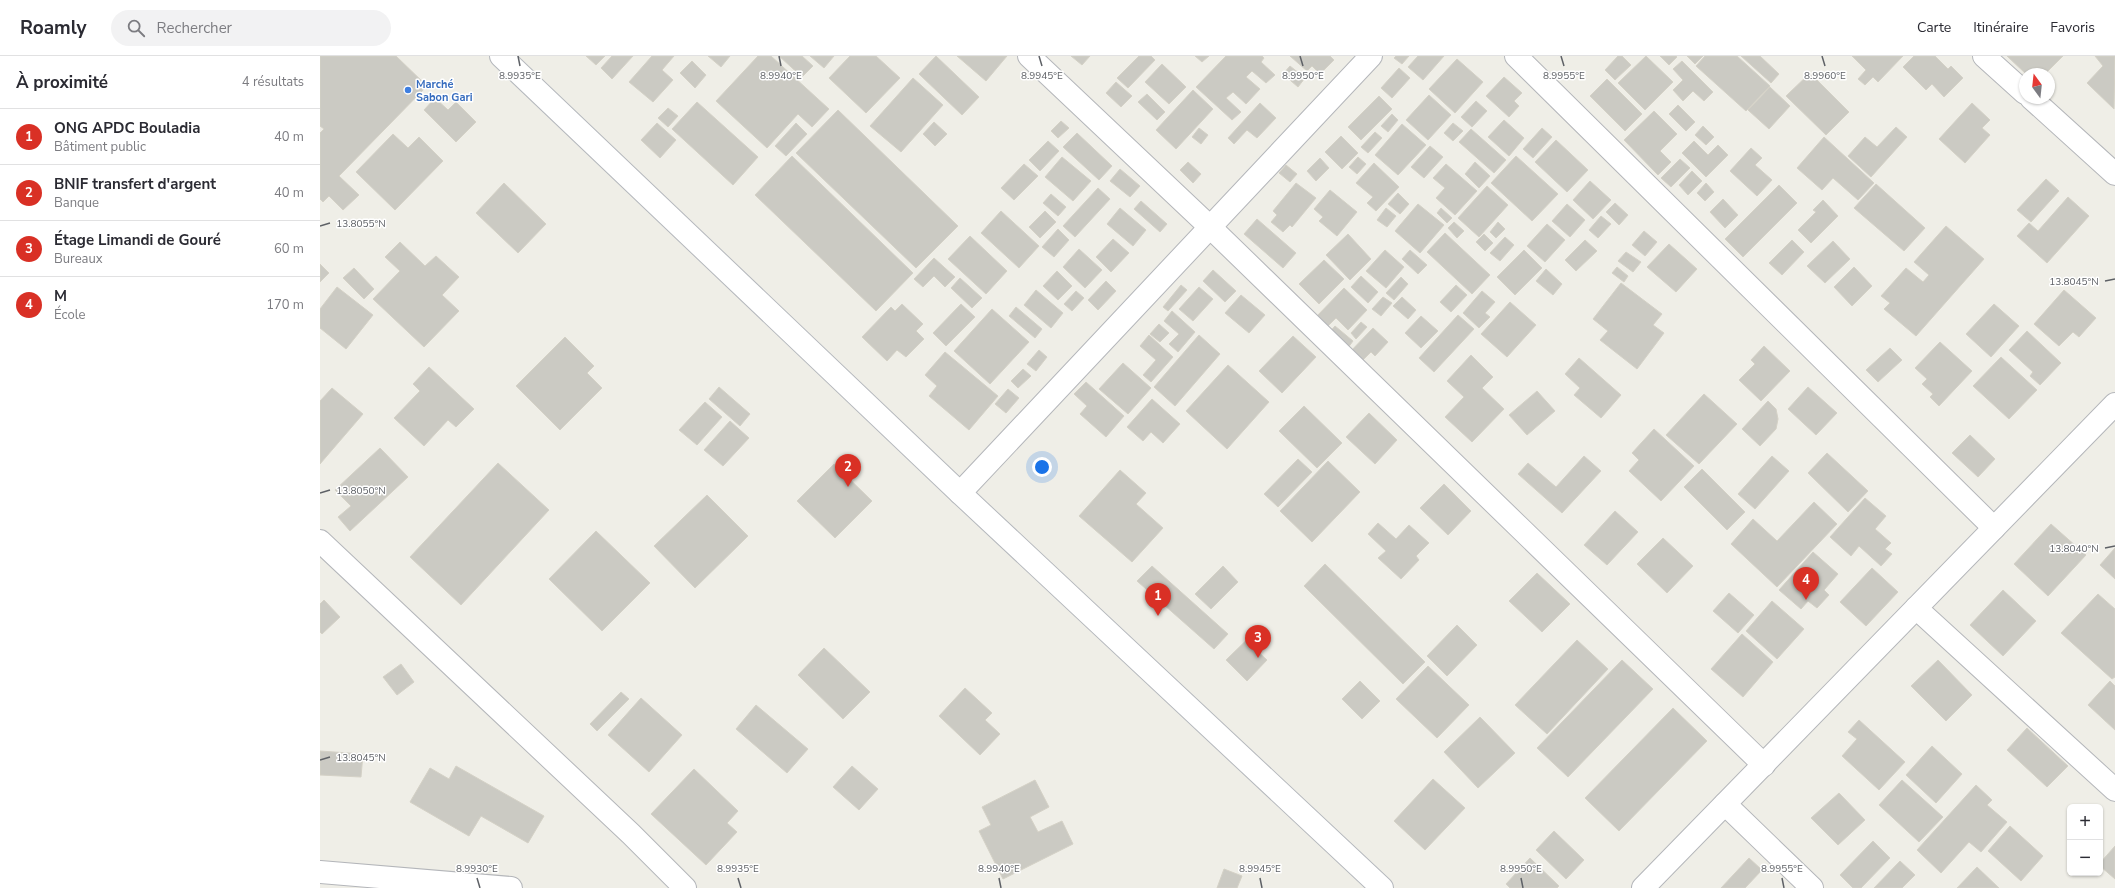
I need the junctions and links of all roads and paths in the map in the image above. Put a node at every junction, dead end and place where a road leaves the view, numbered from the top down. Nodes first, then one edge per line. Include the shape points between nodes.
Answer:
1 (500, 56) edge
2 (1029, 56) edge
3 (1371, 56) edge
4 (1516, 56) edge
5 (1984, 56) edge
6 (2019, 88) edge
7 (2038, 104) edge
8 (2115, 174) edge
9 (1210, 227) junction
10 (2115, 404) edge
11 (960, 493) junction
12 (1994, 528) junction
13 (320, 541) edge
14 (1916, 608) junction
15 (1764, 765) junction
16 (2115, 790) edge
17 (1725, 804) junction
18 (320, 872) edge
19 (511, 888) edge
20 (686, 888) edge
21 (1382, 888) edge
22 (1643, 888) edge
23 (1812, 888) edge

1 - 11 street
2 - 9 street
3 - 9 street
4 - 12 street
5 - 6 street
7 - 8 street
9 - 11 street
9 - 15 street
10 - 12 street
11 - 21 street
12 - 14 street
13 - 20 street
14 - 15 street
14 - 16 street
15 - 17 street
17 - 22 street
17 - 23 street
18 - 19 street

